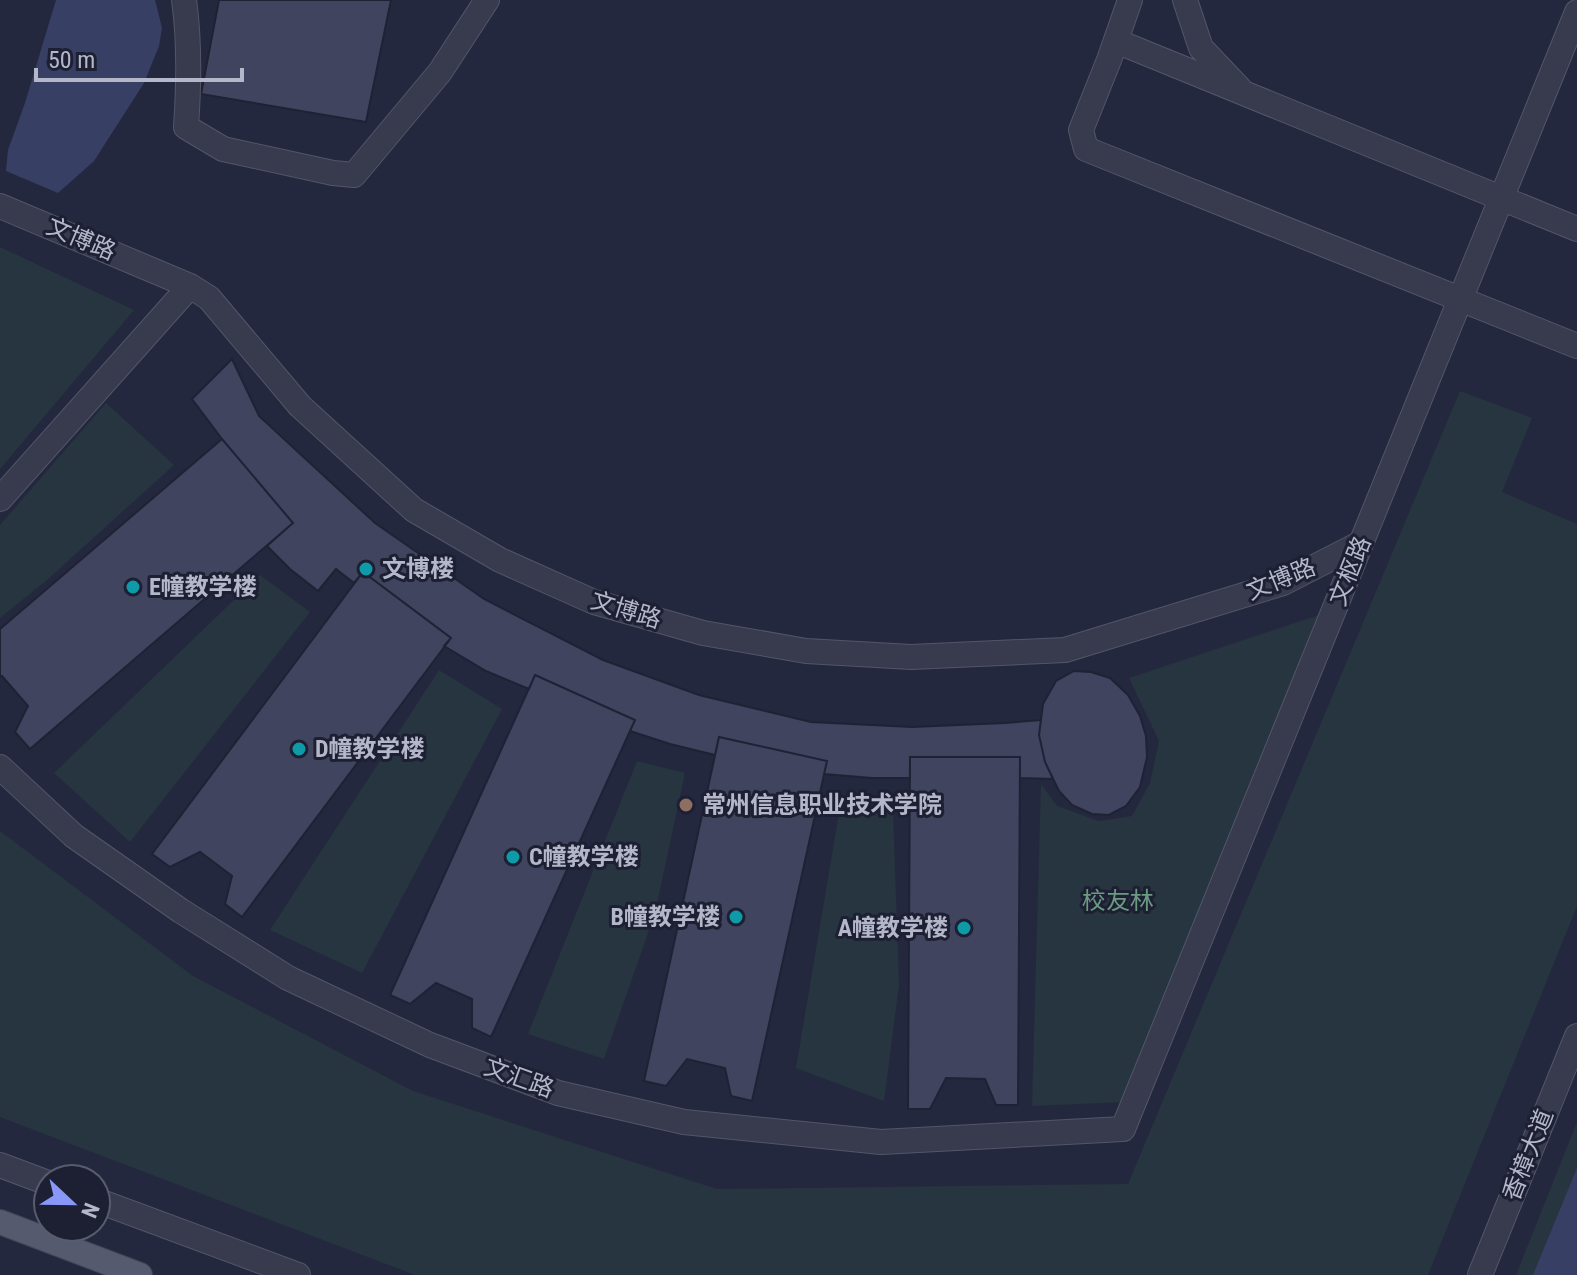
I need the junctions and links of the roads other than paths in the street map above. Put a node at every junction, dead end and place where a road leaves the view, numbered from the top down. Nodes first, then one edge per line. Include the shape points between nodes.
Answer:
1 (184, 0) edge
2 (487, 0) edge
3 (1130, 0) edge
4 (1185, 0) edge
5 (1577, 12) edge
6 (1116, 41) junction
7 (1246, 95) junction
8 (1502, 197) junction
9 (0, 206) edge
10 (1577, 229) edge
11 (190, 286) junction
12 (1460, 300) junction
13 (1577, 346) edge
14 (0, 499) edge
15 (1361, 543) junction
16 (0, 767) edge
17 (1577, 1036) edge
18 (1123, 1129) joint
19 (0, 1165) edge
20 (32, 1177) edge
21 (112, 1206) edge
22 (0, 1222) edge
23 (140, 1275) edge
24 (298, 1275) edge
25 (1480, 1275) edge

1 - 2 street via 189,34 186,127 223,149 354,175 440,72
3 - 6 street
4 - 7 street via 1201,48
5 - 8 street, 文枢路
6 - 7 street
6 - 12 street via 1081,130 1086,149
7 - 8 street
8 - 10 street
8 - 12 street, 文枢路
9 - 11 street, 文博路
11 - 14 street
11 - 15 street, 文博路 via 209,298 300,406 414,510 500,560 594,602 703,633 806,651 911,657 1065,650 1283,583
12 - 13 street
12 - 15 street, 文枢路
15 - 18 street, 文枢路
16 - 18 street, 文汇路 via 74,836 288,978 430,1045 558,1093 684,1122 881,1142
17 - 25 street, 香樟大道
19 - 20 street
21 - 24 street
22 - 23 main road

